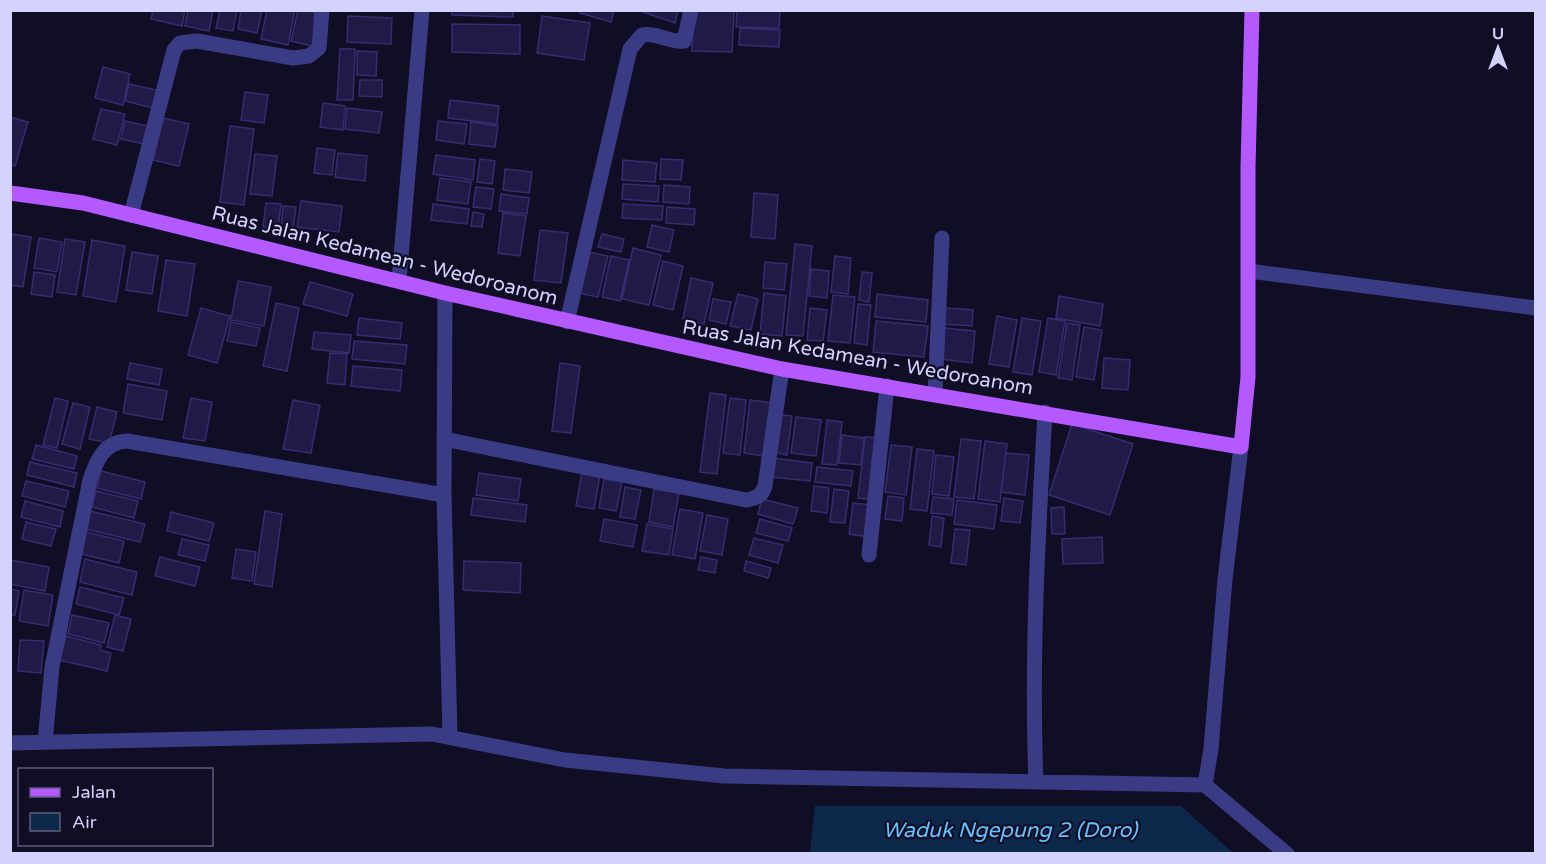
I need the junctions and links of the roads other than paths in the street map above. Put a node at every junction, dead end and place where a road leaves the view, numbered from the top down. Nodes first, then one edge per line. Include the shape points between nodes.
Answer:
1 (322, 10) edge
2 (422, 10) edge
3 (691, 10) edge
4 (1252, 10) edge
5 (10, 193) edge
6 (131, 215) junction
7 (942, 238) dead end
8 (1249, 271) junction
9 (399, 280) junction
10 (445, 293) junction
11 (1536, 308) edge
12 (567, 321) junction
13 (782, 369) junction
14 (887, 386) junction
15 (935, 394) junction
16 (1045, 412) junction
17 (444, 440) junction
18 (1240, 447) junction
19 (444, 495) junction
20 (869, 555) dead end
21 (450, 737) junction
22 (45, 742) junction
23 (10, 743) edge
24 (1036, 782) junction
25 (1205, 785) junction
26 (1287, 854) edge

1 - 6 street via 319,48 309,57 293,58 197,41 180,43 174,50
2 - 9 street
3 - 12 street via 684,41 652,33 642,35 630,49
4 - 8 main road
5 - 6 main road, Ruas Jalan Kedamean - Wedoroanom via 83,203
6 - 9 main road, Ruas Jalan Kedamean - Wedoroanom
7 - 15 street
8 - 11 street
8 - 18 main road via 1248,377
9 - 10 main road, Ruas Jalan Kedamean - Wedoroanom
10 - 12 main road, Ruas Jalan Kedamean - Wedoroanom
10 - 17 street
12 - 13 main road, Ruas Jalan Kedamean - Wedoroanom
13 - 14 main road, Ruas Jalan Kedamean - Wedoroanom
13 - 17 street via 765,486 756,499
14 - 15 main road, Ruas Jalan Kedamean - Wedoroanom
14 - 20 street
15 - 16 main road, Ruas Jalan Kedamean - Wedoroanom
16 - 18 main road, Ruas Jalan Kedamean - Wedoroanom
16 - 24 street via 1036,591
17 - 19 street
18 - 25 street
19 - 21 street
19 - 22 street via 127,441 113,444 96,461 90,480 52,667
21 - 22 street via 432,734
21 - 24 street via 565,760 724,776
22 - 23 street
24 - 25 street
25 - 26 street

